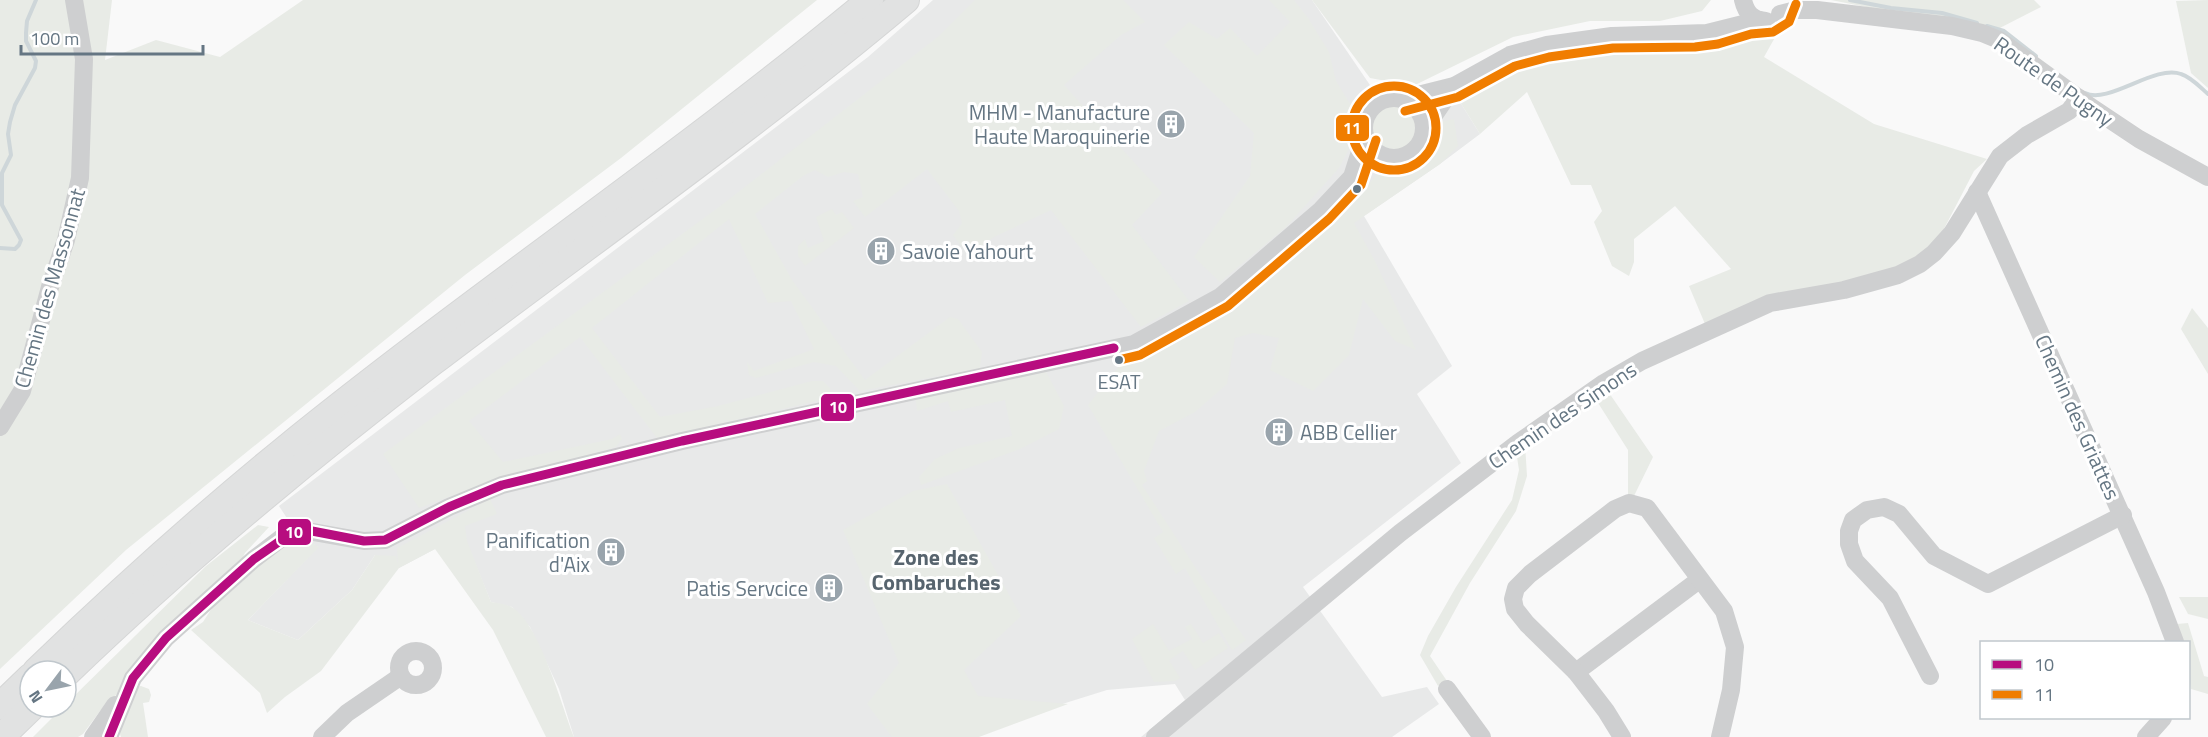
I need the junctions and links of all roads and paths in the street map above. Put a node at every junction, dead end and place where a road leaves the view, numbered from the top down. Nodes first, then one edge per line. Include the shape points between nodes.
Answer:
1 (74, 0) edge
2 (870, 0) edge
3 (906, 0) edge
4 (1743, 0) edge
5 (1795, 0) edge
6 (1783, 7) edge
7 (1817, 10) junction
8 (1759, 20) junction
9 (1707, 33) junction
10 (1454, 86) junction
11 (2079, 98) junction
12 (1402, 99) junction
13 (1424, 130) junction
14 (1365, 135) junction
15 (1382, 155) junction
16 (1352, 177) junction
17 (2208, 177) edge
18 (1977, 192) junction
19 (0, 427) edge
20 (2123, 515) junction
21 (1699, 580) junction
22 (2175, 641) edge
23 (49, 659) edge
24 (78, 663) edge
25 (1576, 672) junction
26 (401, 676) dead end
27 (1930, 676) dead end
28 (133, 678) junction
29 (18, 689) edge
30 (1447, 689) dead end
31 (0, 706) edge
32 (20, 719) edge
33 (2161, 719) edge
34 (1, 737) edge
35 (93, 737) edge
36 (109, 737) edge
37 (322, 737) edge
38 (1155, 737) edge
39 (1482, 737) edge
40 (1622, 737) edge
41 (1720, 737) edge
42 (2146, 737) edge

1 - 19 street, Chemin des Massonnat via 84,59 80,178 22,391
2 - 23 highway via 294,441 127,584
3 - 24 highway via 760,117 297,469
4 - 8 street via 1749,14
4 - 9 street via 1727,21
5 - 7 street, Route de Pugny
6 - 7 street, Route de Pugny
6 - 8 street, Route de Pugny via 1770,20
7 - 11 street, Route de Pugny via 1982,33 2012,48
8 - 9 street, Route de Pugny
9 - 10 street, Route de Pugny via 1612,36 1547,45 1510,55
10 - 12 street
10 - 13 street
11 - 17 street, Route de Pugny via 2139,139
11 - 18 street, Chemin des Simons via 2069,111 2000,156
12 - 13 street via 1421,115
12 - 14 street via 1386,99 1371,108
13 - 15 street via 1413,151 1398,157
14 - 15 street
14 - 16 street
15 - 16 street
16 - 28 street via 1321,210 1220,297 1134,344 681,441 502,484 385,540 293,532 254,559 166,638
18 - 20 street, Chemin des Griattes
18 - 38 street, Chemin des Simons via 1934,254 1909,270 1844,290 1770,303 1642,361 1604,383 1400,533
20 - 22 street, Chemin des Griattes
20 - 27 street via 1988,584 1934,556 1899,514 1884,507 1867,510 1853,520 1849,544 1855,561 1890,598
21 - 25 street
21 - 25 street via 1647,508 1629,503 1615,508 1530,574 1512,598 1527,624
21 - 41 street via 1724,611 1735,647 1731,690
25 - 40 street
26 - 37 street via 347,713
28 - 35 street
28 - 36 street
29 - 31 highway
30 - 39 street
32 - 34 highway
33 - 42 street

